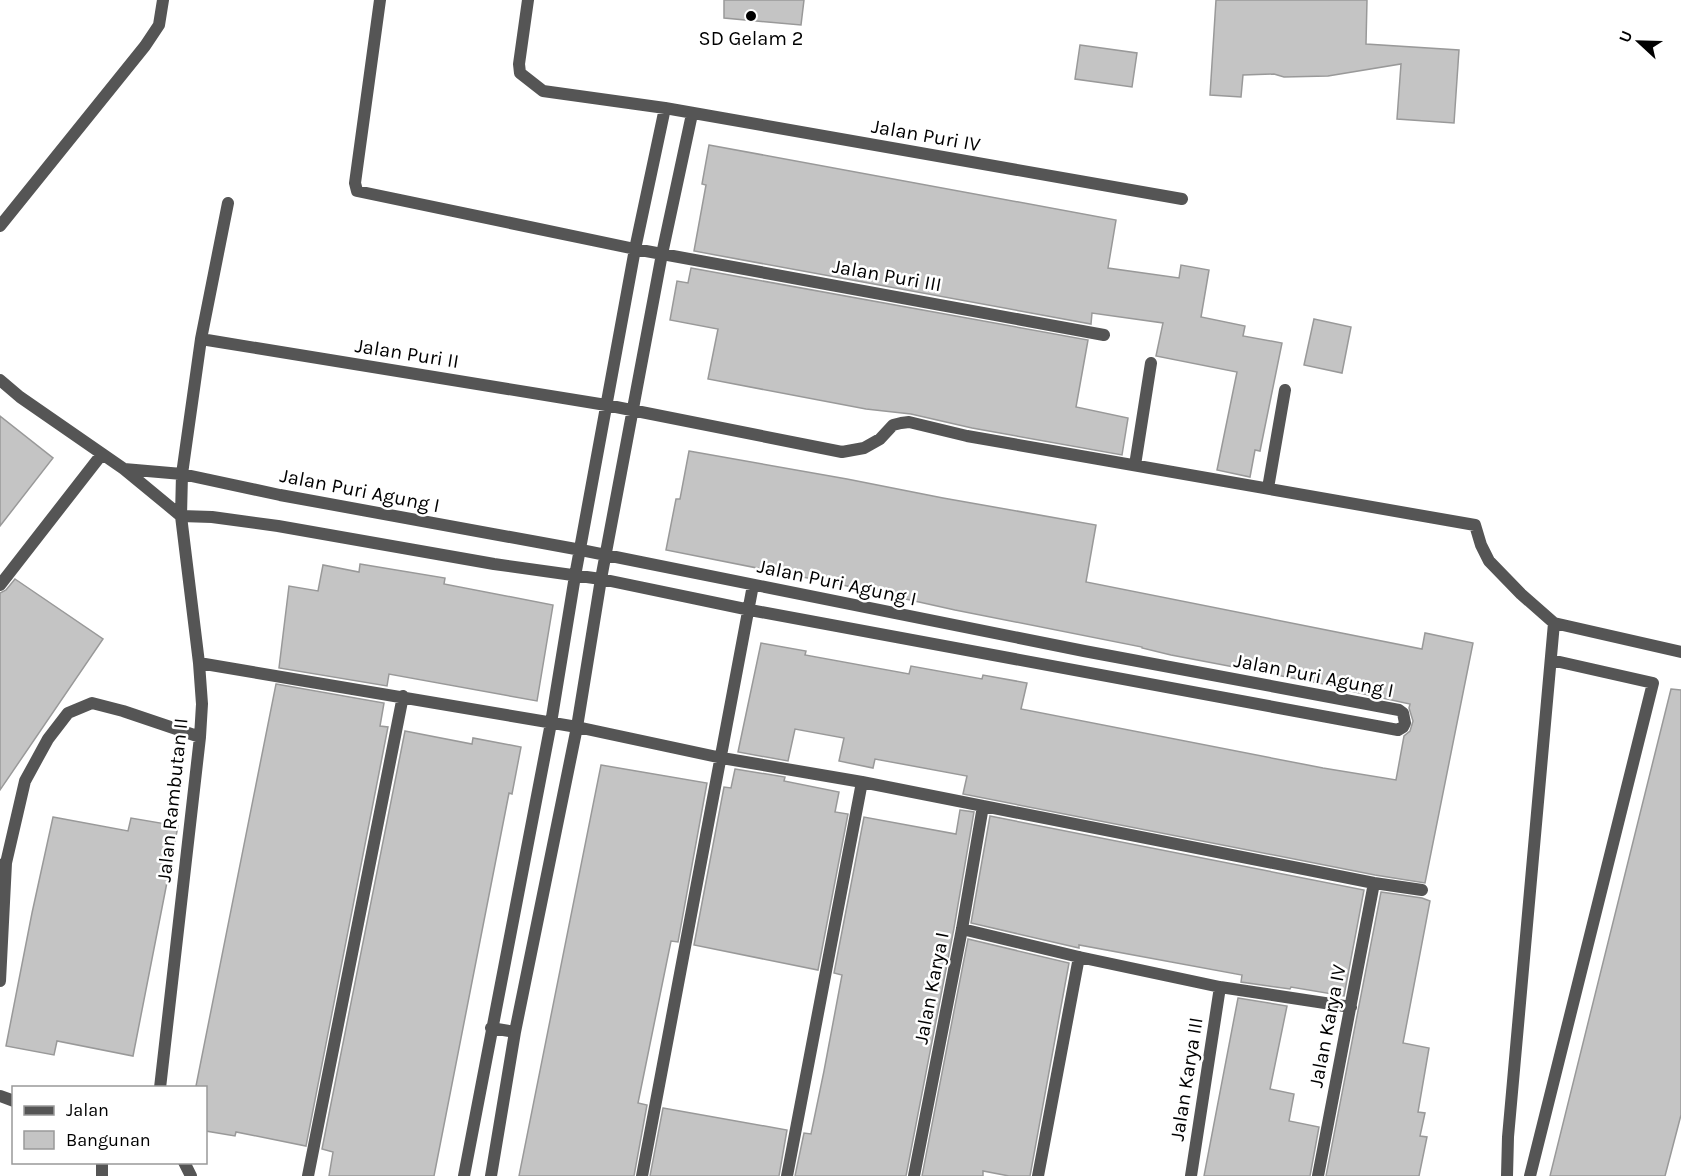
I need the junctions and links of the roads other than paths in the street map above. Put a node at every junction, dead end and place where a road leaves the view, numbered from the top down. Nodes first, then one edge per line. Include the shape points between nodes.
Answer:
1 (163, 0) edge
2 (380, 0) edge
3 (528, 0) edge
4 (665, 108) junction
5 (692, 114) junction
6 (1182, 199) dead end
7 (228, 203) dead end
8 (0, 226) edge
9 (634, 249) junction
10 (662, 254) junction
11 (1104, 335) dead end
12 (201, 339) junction
13 (1151, 363) dead end
14 (0, 380) edge
15 (1285, 390) dead end
16 (606, 405) junction
17 (633, 411) junction
18 (102, 454) junction
19 (1135, 465) junction
20 (124, 469) junction
21 (182, 474) junction
22 (1268, 488) junction
23 (181, 516) junction
24 (581, 550) junction
25 (606, 555) junction
26 (575, 576) junction
27 (601, 579) junction
28 (0, 585) edge
29 (753, 585) junction
30 (750, 610) junction
31 (1554, 623) junction
32 (1681, 652) edge
33 (1121, 659) junction
34 (1551, 660) junction
35 (199, 663) junction
36 (1118, 678) junction
37 (403, 696) junction
38 (551, 723) junction
39 (577, 727) junction
40 (200, 737) junction
41 (722, 758) junction
42 (862, 782) junction
43 (983, 806) junction
44 (3, 864) edge
45 (1374, 883) junction
46 (1422, 890) dead end
47 (962, 929) junction
48 (1079, 957) junction
49 (0, 981) edge
50 (1220, 987) junction
51 (1351, 1007) junction
52 (491, 1028) junction
53 (514, 1032) junction
54 (160, 1086) edge
55 (308, 1176) edge
56 (464, 1176) edge
57 (491, 1176) edge
58 (642, 1176) edge
59 (787, 1176) edge
60 (914, 1176) edge
61 (1038, 1176) edge
62 (1191, 1176) edge
63 (1318, 1176) edge
64 (1507, 1176) edge
65 (1530, 1176) edge

1 - 8 street via 159,25 146,46
2 - 9 street, Jalan Puri III via 357,191
3 - 4 street via 519,64 526,79 543,91
4 - 5 street, Jalan Puri IV
4 - 9 street
5 - 6 street, Jalan Puri IV
5 - 10 street
7 - 12 street, Jalan Rambutan II
9 - 10 street, Jalan Puri III
9 - 16 street
10 - 11 street, Jalan Puri III
10 - 17 street
12 - 16 street, Jalan Puri II
12 - 21 street, Jalan Rambutan II
13 - 19 street
14 - 18 street
15 - 22 street
16 - 17 street, Jalan Puri II
16 - 24 street
17 - 19 street, Jalan Puri II via 842,452 864,448 893,426 909,422
17 - 25 street
18 - 20 street
18 - 28 street
19 - 22 street, Jalan Puri II
20 - 21 street, Jalan Puri Agung I
20 - 23 street
21 - 23 street, Jalan Rambutan II
21 - 24 street, Jalan Puri Agung I
22 - 31 street, Jalan Puri II via 1475,525 1490,561
23 - 26 street, Jalan Puri Agung I via 278,526
23 - 35 street, Jalan Rambutan II
24 - 25 street, Jalan Puri Agung I
24 - 26 street
25 - 27 street
25 - 29 street, Jalan Puri Agung I
26 - 27 street, Jalan Puri Agung I
26 - 38 street
27 - 30 street, Jalan Puri Agung I
27 - 39 street
29 - 30 street
29 - 33 street, Jalan Puri Agung I
30 - 36 street, Jalan Puri Agung I
30 - 41 street
31 - 32 street
31 - 34 street
33 - 36 street
33 - 36 street, Jalan Puri Agung I via 1399,710 1405,723 1398,729
34 - 64 street
34 - 65 street via 1653,682
35 - 37 street
35 - 40 street, Jalan Rambutan II
37 - 38 street
37 - 55 street
38 - 39 street
38 - 52 street
39 - 41 street
39 - 53 street
40 - 44 street via 92,703 68,713 25,781
40 - 54 street, Jalan Rambutan II
41 - 42 street
41 - 58 street
42 - 43 street
42 - 59 street
43 - 45 street
43 - 47 street, Jalan Karya I
44 - 49 street
45 - 46 street
45 - 51 street, Jalan Karya IV
47 - 48 street
47 - 60 street, Jalan Karya I
48 - 50 street
48 - 61 street
50 - 51 street
50 - 62 street, Jalan Karya III
51 - 63 street, Jalan Karya IV
52 - 53 street
52 - 56 street
53 - 57 street

